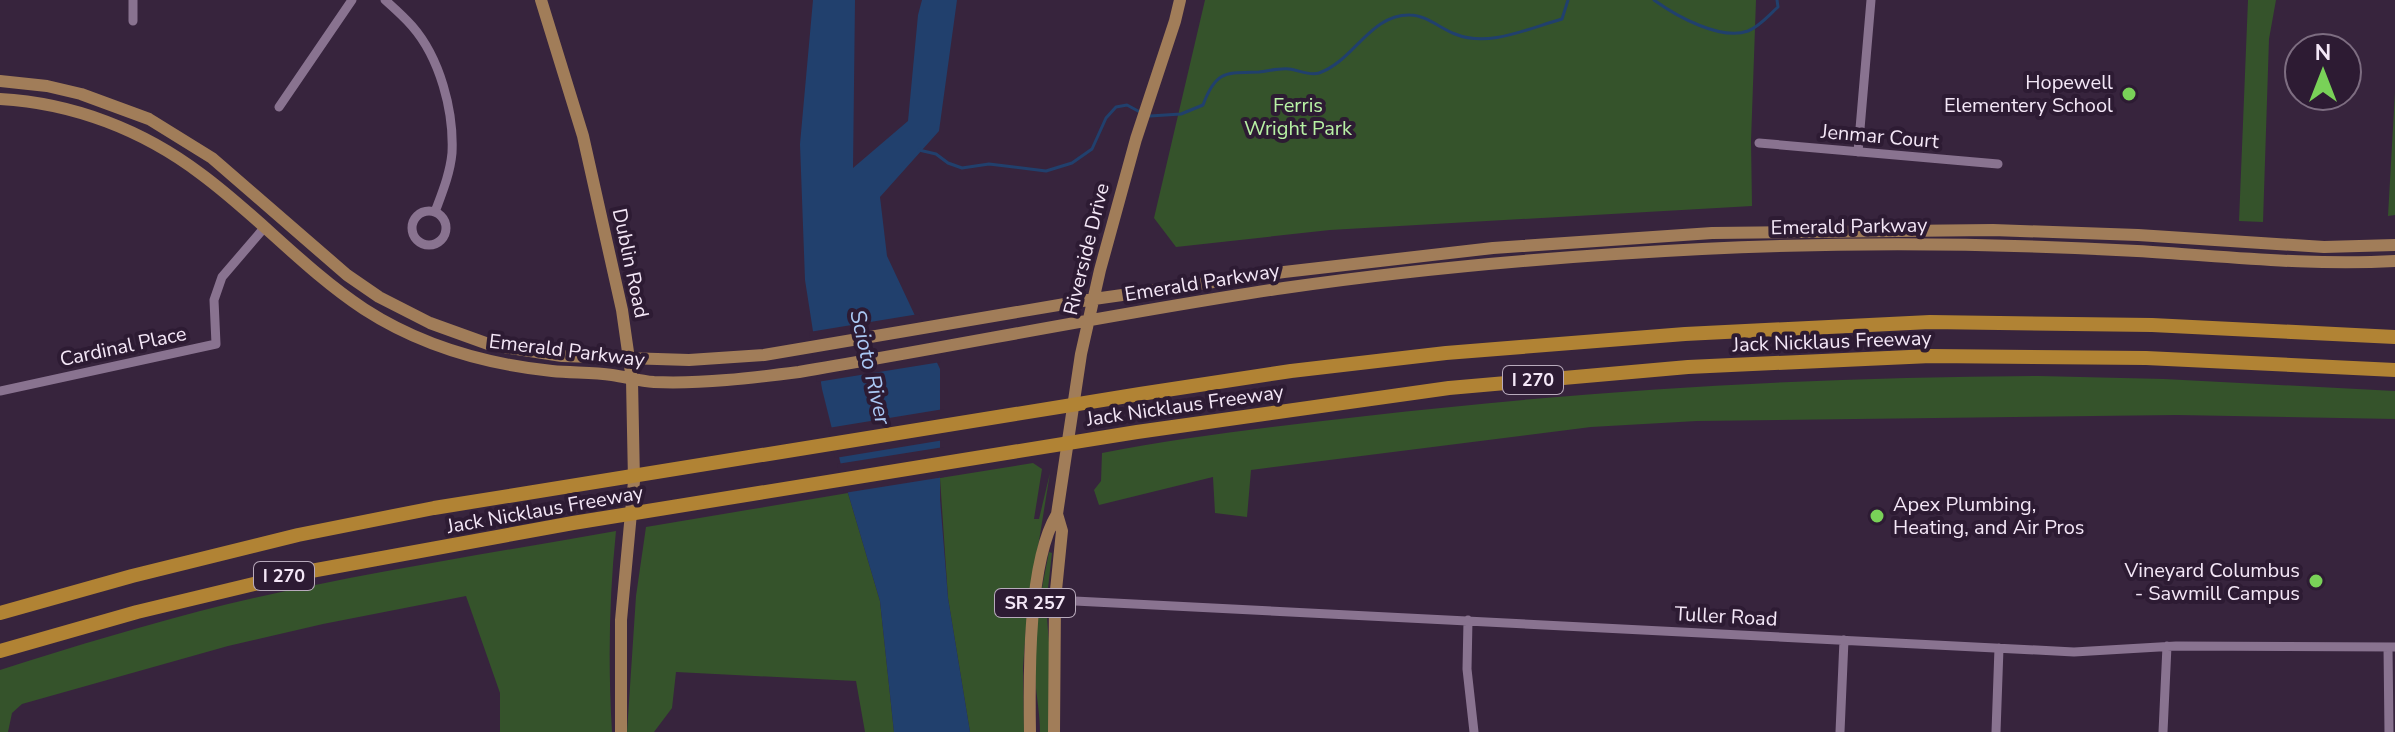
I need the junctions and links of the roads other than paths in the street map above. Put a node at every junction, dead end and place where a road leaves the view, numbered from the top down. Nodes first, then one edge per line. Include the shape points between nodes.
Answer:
1 (133, 0) edge
2 (352, 0) edge
3 (385, 0) edge
4 (541, 0) edge
5 (1180, 0) edge
6 (1871, 0) edge
7 (133, 21) dead end
8 (0, 81) edge
9 (0, 99) edge
10 (279, 107) dead end
11 (1759, 143) dead end
12 (1858, 152) junction
13 (1998, 164) dead end
14 (435, 212) dead end
15 (264, 228) junction
16 (2395, 245) edge
17 (2395, 261) edge
18 (1094, 299) junction
19 (1088, 322) junction
20 (2395, 337) edge
21 (629, 358) junction
22 (2395, 370) edge
23 (632, 380) junction
24 (0, 391) edge
25 (1057, 514) junction
26 (1055, 600) junction
27 (0, 613) edge
28 (1468, 620) junction
29 (1844, 640) junction
30 (2167, 646) junction
31 (2392, 647) edge
32 (1999, 648) junction
33 (0, 651) edge
34 (621, 732) edge
35 (1030, 732) edge
36 (1054, 732) edge
37 (1474, 732) edge
38 (1840, 732) edge
39 (1996, 732) edge
40 (2163, 732) edge
41 (2389, 732) edge

1 - 7 street
2 - 10 street
3 - 14 street via 427,47 449,111 452,153
4 - 21 main road, Dublin Road via 582,135
5 - 18 main road, Riverside Drive / SR 257
6 - 12 street
8 - 21 main road, Emerald Parkway via 81,94 174,133 212,158 347,275 430,323 526,352
9 - 15 main road, Emerald Parkway via 75,111 143,137 203,175
11 - 12 street, Jenmar Court
12 - 13 street, Jenmar Court
15 - 23 main road, Emerald Parkway via 367,311 452,352 515,367
15 - 24 street, Cardinal Place via 222,277 214,300 216,344
16 - 18 main road, Emerald Parkway via 2324,247 1993,230 1712,233 1478,250
17 - 19 main road, Emerald Parkway via 2323,263 1993,246 1704,249 1494,264 1315,285
18 - 19 main road, Riverside Drive / SR 257
18 - 21 main road, Emerald Parkway via 797,350 689,360
19 - 23 main road, Emerald Parkway via 786,374 690,382
19 - 25 main road, Riverside Drive / SR 257
20 - 27 highway, Jack Nicklaus Freeway / I 270 via 2152,325 1915,323 1685,334 1291,371 434,508 298,535
21 - 23 main road, Dublin Road
22 - 33 highway, Jack Nicklaus Freeway / I 270 via 2146,358 1947,356 1703,366 1449,388 1137,432 573,523 300,573
23 - 34 main road, Dublin Road via 634,481 621,620
25 - 26 main road, Riverside Drive / SR 257 via 1062,531
25 - 35 main road, Riverside Drive / SR 257 via 1046,532 1035,604
26 - 28 street, Tuller Road
26 - 36 main road, Riverside Drive / SR 257
28 - 29 street, Tuller Road
28 - 37 street
29 - 32 street, Tuller Road
29 - 38 street
30 - 31 street, Tuller Road
30 - 32 street, Tuller Road via 2093,652
30 - 40 street
31 - 41 street
32 - 39 street

